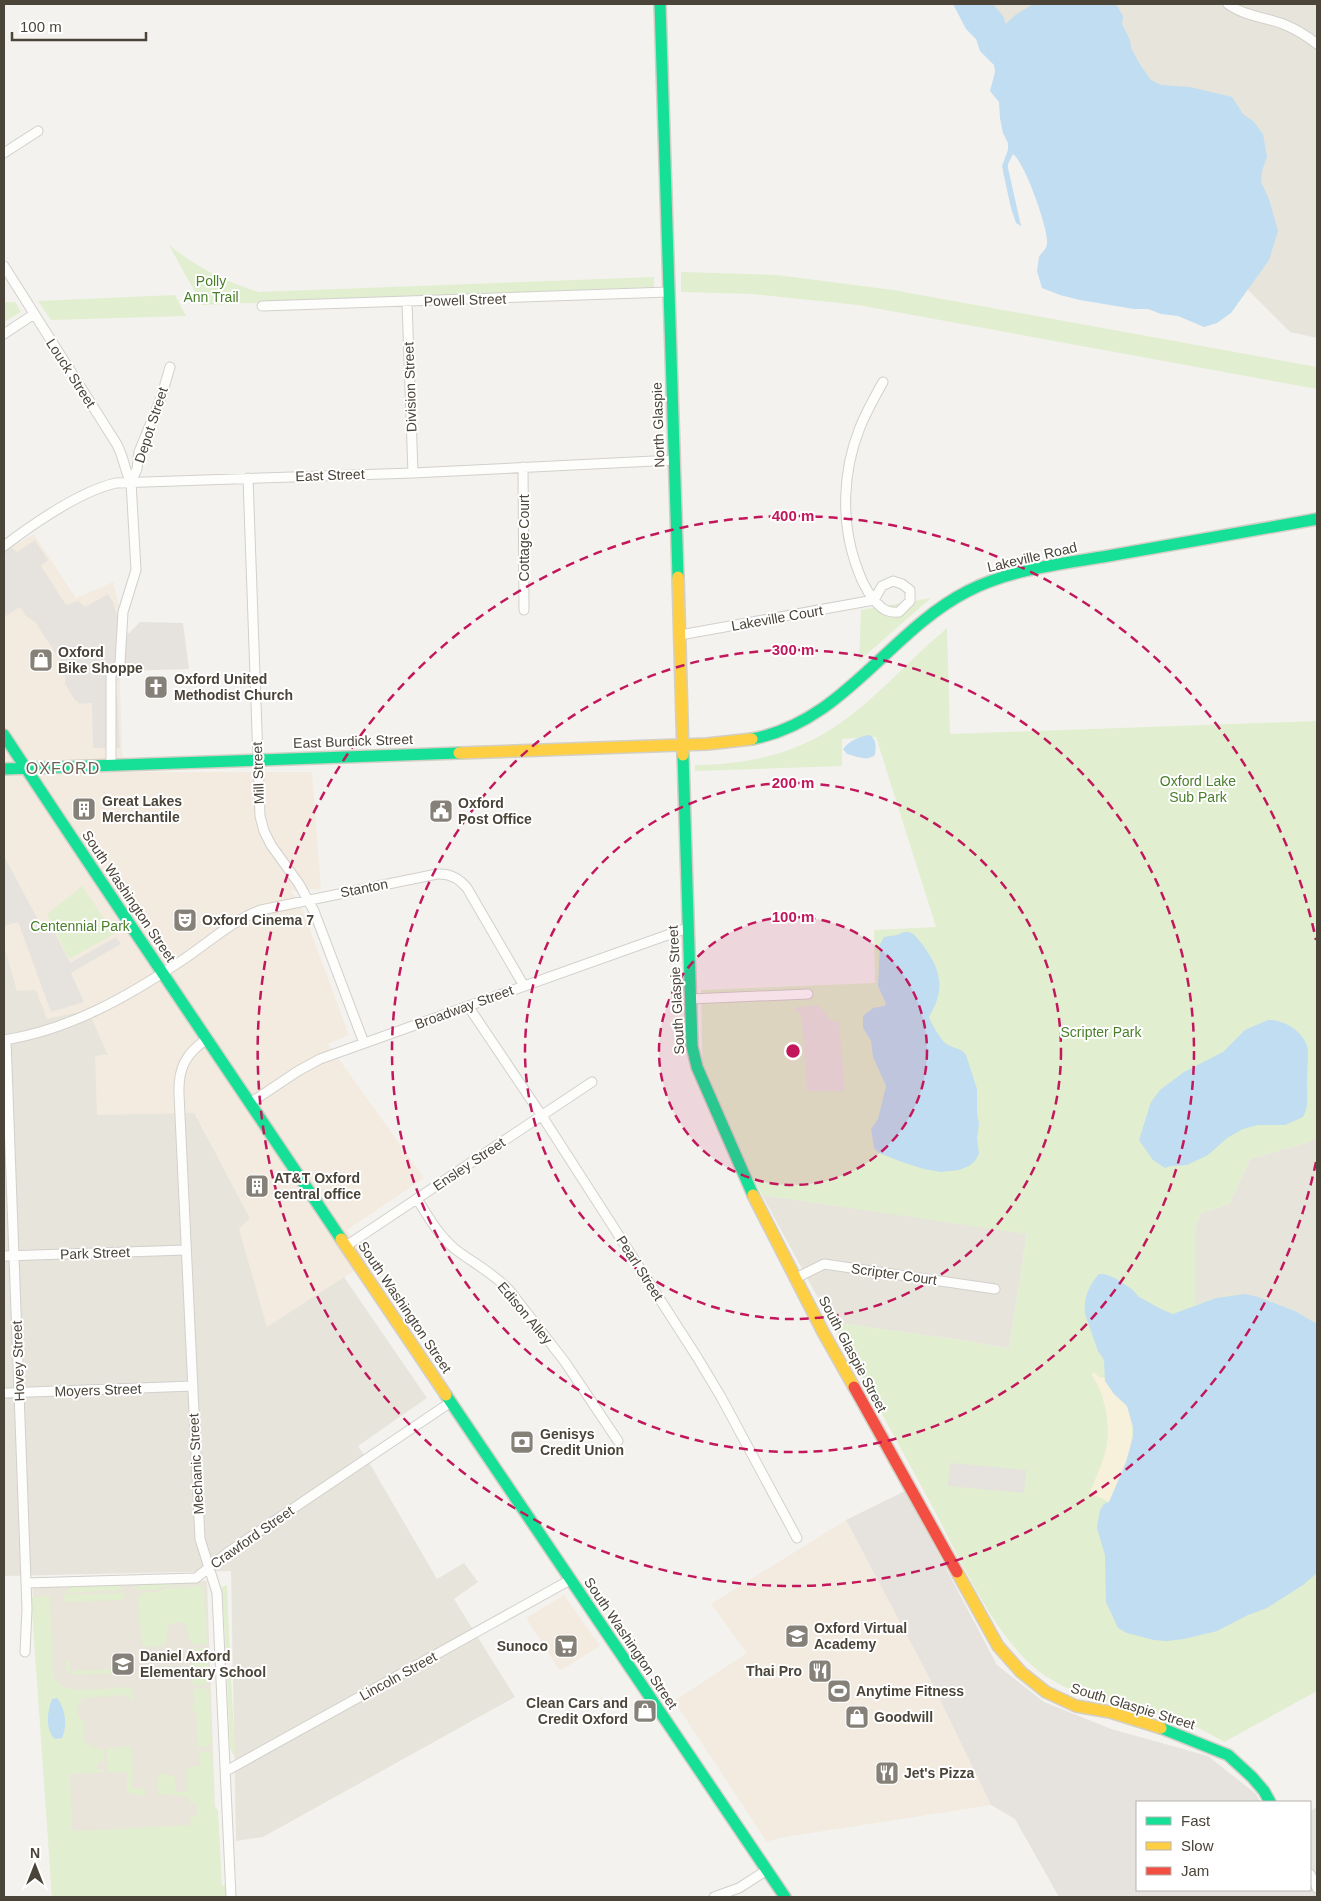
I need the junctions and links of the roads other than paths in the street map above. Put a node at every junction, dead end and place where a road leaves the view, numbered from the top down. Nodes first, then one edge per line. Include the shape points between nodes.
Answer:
1 (660, 4) edge
2 (1228, 4) edge
3 (1317, 44) edge
4 (38, 131) dead end
5 (4, 153) edge
6 (4, 266) edge
7 (668, 292) junction
8 (407, 302) junction
9 (262, 306) dead end
10 (34, 314) junction
11 (4, 334) edge
12 (170, 367) dead end
13 (883, 382) dead end
14 (674, 460) junction
15 (523, 467) junction
16 (413, 472) junction
17 (248, 478) junction
18 (131, 482) junction
19 (1317, 519) edge
20 (4, 546) edge
21 (524, 610) dead end
22 (680, 636) junction
23 (4, 735) edge
24 (682, 745) junction
25 (257, 760) junction
26 (111, 765) junction
27 (26, 768) junction
28 (4, 769) edge
29 (307, 899) junction
30 (687, 928) junction
31 (163, 972) junction
32 (524, 986) junction
33 (808, 994) dead end
34 (690, 999) junction
35 (468, 1006) junction
36 (207, 1039) junction
37 (5, 1040) edge
38 (364, 1043) junction
39 (592, 1082) dead end
40 (250, 1103) junction
41 (542, 1116) junction
42 (416, 1199) junction
43 (346, 1246) junction
44 (186, 1250) junction
45 (4, 1256) edge
46 (15, 1256) junction
47 (796, 1278) junction
48 (995, 1289) dead end
49 (193, 1386) junction
50 (19, 1393) junction
51 (4, 1394) edge
52 (451, 1402) junction
53 (618, 1440) dead end
54 (797, 1538) dead end
55 (209, 1567) junction
56 (570, 1580) junction
57 (26, 1583) junction
58 (25, 1652) dead end
59 (226, 1771) junction
60 (1269, 1801) edge
61 (764, 1866) junction
62 (1311, 1876) edge
63 (1317, 1888) edge
64 (231, 1897) edge
65 (714, 1897) edge
66 (785, 1897) edge

1 - 7 main road, North Glaspie
2 - 3 street via 1305,34
4 - 5 street
6 - 10 street, Louck Street
7 - 8 street, Powell Street
7 - 14 main road, North Glaspie
8 - 9 street, Powell Street
8 - 16 street, Division Street
10 - 11 street
10 - 18 street, Louck Street via 122,453 126,475
12 - 18 street, Depot Street
13 - 22 street, Lakeville Court via 856,439 846,496 846,526 852,552 865,589 874,600
14 - 15 street, East Street
14 - 22 main road, North Glaspie
15 - 16 street, East Street
15 - 21 street, Cottage Court
16 - 17 street, East Street
17 - 18 street, East Street
17 - 25 street, Mill Street
18 - 20 street, East Street via 103,486 86,494
18 - 26 street via 136,570 123,612 120,663 111,675
19 - 24 main road, Lakeville Road via 1041,568 994,580 965,592 940,608 836,701 809,718 781,732 751,740
22 - 24 main road, North Glaspie
23 - 27 main road, South Washington Street
24 - 25 main road, East Burdick Street
24 - 30 main road, South Glaspie Street
25 - 26 main road, East Burdick Street
25 - 29 street, Mill Street via 260,816 264,831
26 - 27 main road, East Burdick Street
27 - 28 main road, East Burdick Street
27 - 31 main road, South Washington Street
29 - 31 street, Stanton via 272,906 249,915
29 - 32 street, Stanton via 430,875 452,876 461,881 471,894
29 - 38 street, Mill Street
30 - 32 street, Broadway Street
30 - 34 main road, South Glaspie Street
31 - 36 main road, South Washington Street
31 - 37 street, Stanton via 87,1016
32 - 35 street, Broadway Street
33 - 34 street
34 - 47 main road, South Glaspie Street via 692,1046 697,1067 749,1187
35 - 38 street, Broadway Street
35 - 41 street, Pearl Street
36 - 40 main road, South Washington Street
36 - 44 street, Mechanic Street via 188,1056 179,1080
37 - 46 street, Hovey Street
38 - 40 street, Broadway Street via 308,1065
39 - 41 street, Ensley Street
40 - 43 main road, South Washington Street
41 - 42 street, Ensley Street
41 - 54 street, Pearl Street via 697,1357
42 - 43 street, Ensley Street
42 - 53 street, Edison Alley via 453,1248 510,1291 570,1369
43 - 52 main road, South Washington Street
44 - 46 street, Park Street
44 - 49 street, Mechanic Street
45 - 46 street, Park Street
46 - 50 street, Hovey Street
47 - 48 street, Scripter Court via 824,1264
47 - 60 main road, South Glaspie Street via 979,1615 998,1646 1021,1672 1046,1692 1076,1706 1110,1712 1162,1728 1228,1755 1252,1777
49 - 50 street, Moyers Street
49 - 55 street, Mechanic Street via 200,1539
50 - 51 street, Moyers Street
50 - 57 street, Hovey Street
52 - 55 street, Crawford Street
52 - 56 main road, South Washington Street
55 - 57 street, Crawford Street via 196,1578
55 - 59 street, Mechanic Street via 217,1593
56 - 59 street, Lincoln Street
56 - 61 main road, South Washington Street
57 - 58 street, Hovey Street
59 - 64 street, Mechanic Street
61 - 65 street via 739,1888
61 - 66 main road, South Washington Street
62 - 63 street

